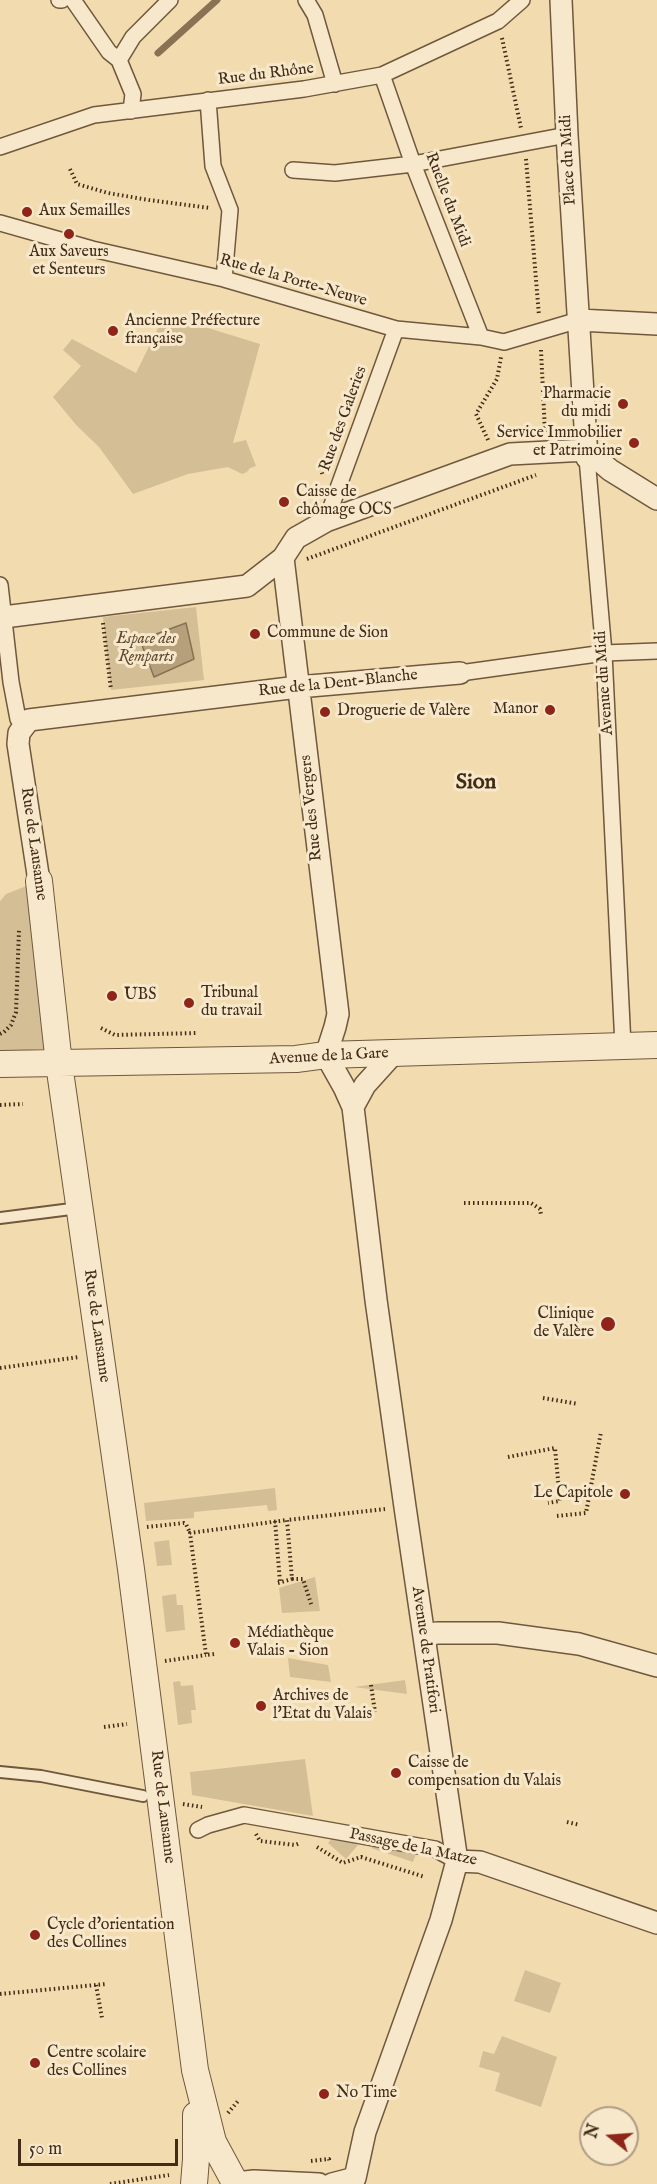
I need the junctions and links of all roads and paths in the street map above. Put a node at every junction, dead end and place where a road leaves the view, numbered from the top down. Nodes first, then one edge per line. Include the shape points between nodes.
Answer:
1 (73, 0) edge
2 (170, 0) edge
3 (306, 0) edge
4 (522, 0) edge
5 (561, 0) edge
6 (498, 21) junction
7 (119, 60) junction
8 (382, 75) junction
9 (335, 84) junction
10 (208, 100) junction
11 (131, 111) junction
12 (567, 135) junction
13 (524, 143) junction
14 (0, 147) edge
15 (413, 164) junction
16 (70, 169) dead end
17 (293, 170) dead end
18 (230, 210) junction
19 (0, 223) edge
20 (224, 279) junction
21 (579, 320) junction
22 (657, 324) edge
23 (396, 329) junction
24 (540, 331) junction
25 (481, 337) junction
26 (504, 342) junction
27 (552, 452) junction
28 (587, 454) junction
29 (495, 458) junction
30 (657, 499) edge
31 (327, 521) junction
32 (293, 559) junction
33 (0, 585) edge
34 (3, 617) junction
35 (103, 617) dead end
36 (657, 651) edge
37 (604, 653) junction
38 (460, 673) joint
39 (298, 687) junction
40 (111, 697) dead end
41 (13, 722) junction
42 (39, 881) joint
43 (16, 1000) dead end
44 (101, 1028) dead end
45 (198, 1033) dead end
46 (0, 1034) edge
47 (657, 1046) edge
48 (623, 1047) junction
49 (393, 1054) junction
50 (326, 1055) junction
51 (0, 1064) edge
52 (59, 1064) junction
53 (23, 1104) dead end
54 (0, 1105) edge
55 (353, 1107) junction
56 (464, 1203) dead end
57 (80, 1208) junction
58 (541, 1215) dead end
59 (0, 1218) edge
60 (82, 1356) dead end
61 (0, 1368) edge
62 (543, 1398) dead end
63 (578, 1404) dead end
64 (601, 1432) dead end
65 (508, 1457) dead end
66 (548, 1503) dead end
67 (393, 1509) dead end
68 (557, 1516) dead end
69 (286, 1520) junction
70 (275, 1521) junction
71 (138, 1528) dead end
72 (190, 1533) junction
73 (292, 1579) junction
74 (312, 1607) dead end
75 (424, 1635) junction
76 (214, 1654) dead end
77 (206, 1655) junction
78 (156, 1662) dead end
79 (657, 1666) edge
80 (371, 1684) dead end
81 (375, 1712) dead end
82 (133, 1723) dead end
83 (104, 1727) dead end
84 (0, 1772) edge
85 (143, 1796) dead end
86 (567, 1821) dead end
87 (580, 1825) dead end
88 (198, 1830) dead end
89 (457, 1861) junction
90 (657, 1923) edge
91 (106, 1984) dead end
92 (96, 1985) junction
93 (0, 1994) edge
94 (102, 2018) dead end
95 (195, 2070) junction
96 (169, 2175) dead end
97 (363, 2181) edge
98 (235, 2182) edge
99 (110, 2184) edge
100 (194, 2184) edge
101 (319, 2184) edge
102 (332, 2184) edge

1 - 7 street via 109,52
2 - 7 street via 133,37
3 - 9 street via 315,15
4 - 6 street, Rue du Rhône
5 - 12 street, Place du Midi
6 - 8 street, Rue du Rhône
6 - 13 path
7 - 11 street via 133,94
8 - 9 street, Rue du Rhône
8 - 15 street, Ruelle du Midi
9 - 10 street, Rue du Rhône
10 - 11 street, Rue du Rhône
10 - 18 street via 213,166
11 - 14 street, Rue du Rhône via 94,115
12 - 13 street
12 - 21 street, Place du Midi
13 - 15 street
13 - 24 path
15 - 17 street via 334,173
15 - 25 street, Ruelle du Midi
16 - 18 path via 76,184 108,193
18 - 20 street
19 - 20 street, Rue de la Porte-Neuve
20 - 23 street, Rue de la Porte-Neuve
21 - 22 street
21 - 24 street, Rue de la Porte-Neuve
21 - 28 street, Avenue du Midi
23 - 25 street, Rue de la Porte-Neuve
23 - 31 street, Rue des Galeries
24 - 26 street, Rue de la Porte-Neuve
24 - 27 path via 544,431
25 - 26 street, Rue de la Porte-Neuve
26 - 29 path via 497,379 476,414
27 - 28 street
27 - 29 street
27 - 32 path via 550,471
28 - 30 street
28 - 37 street, Avenue du Midi
29 - 31 street
31 - 32 street via 296,538
32 - 34 street via 247,586
32 - 39 street, Rue des Vergers
33 - 34 street, Rue de Lausanne
34 - 41 street, Rue de Lausanne
35 - 40 path
36 - 37 street, Rue de la Dent-Blanche
37 - 38 street, Rue de la Dent-Blanche
37 - 48 street, Avenue du Midi
38 - 39 street, Rue de la Dent-Blanche
39 - 41 street, Rue de la Dent-Blanche
39 - 50 street, Rue des Vergers via 338,1014
41 - 42 street, Rue de Lausanne
42 - 52 street, Rue de Lausanne
43 - 46 path via 11,1024
44 - 45 path via 115,1035
47 - 48 street, Avenue de la Gare
48 - 49 street, Avenue de la Gare
49 - 50 street, Avenue de la Gare
49 - 55 street via 365,1085
50 - 52 street, Avenue de la Gare
50 - 55 street, Avenue de Pratifori
51 - 52 street, Avenue de la Gare
52 - 57 street, Rue de Lausanne
53 - 54 path
55 - 75 street, Avenue de Pratifori via 377,1311
56 - 58 path via 531,1203 540,1209
57 - 59 lane
57 - 95 street, Rue de Lausanne
60 - 61 path
62 - 63 path
64 - 68 path via 586,1513
65 - 66 path via 555,1448 560,1501
67 - 69 path
69 - 70 path
69 - 73 path
70 - 72 path
70 - 73 path via 279,1582
71 - 72 path via 184,1523
72 - 77 path
73 - 74 path via 303,1579
75 - 79 street via 498,1633 579,1644
75 - 89 street, Avenue de Pratifori
76 - 77 path
77 - 78 path
80 - 81 path
82 - 83 path
84 - 85 lane
86 - 87 path
88 - 89 street, Passage de la Matze via 244,1815 435,1849
89 - 90 street, Passage de la Matze via 480,1862
89 - 97 street, Avenue de Pratifori via 441,1920 365,2132
91 - 92 path
92 - 93 path
92 - 94 path
95 - 98 street, Rue de Lausanne via 213,2142
95 - 100 street, Rue de Lausanne
96 - 99 path
97 - 102 street
98 - 100 street via 216,2174
98 - 101 street

